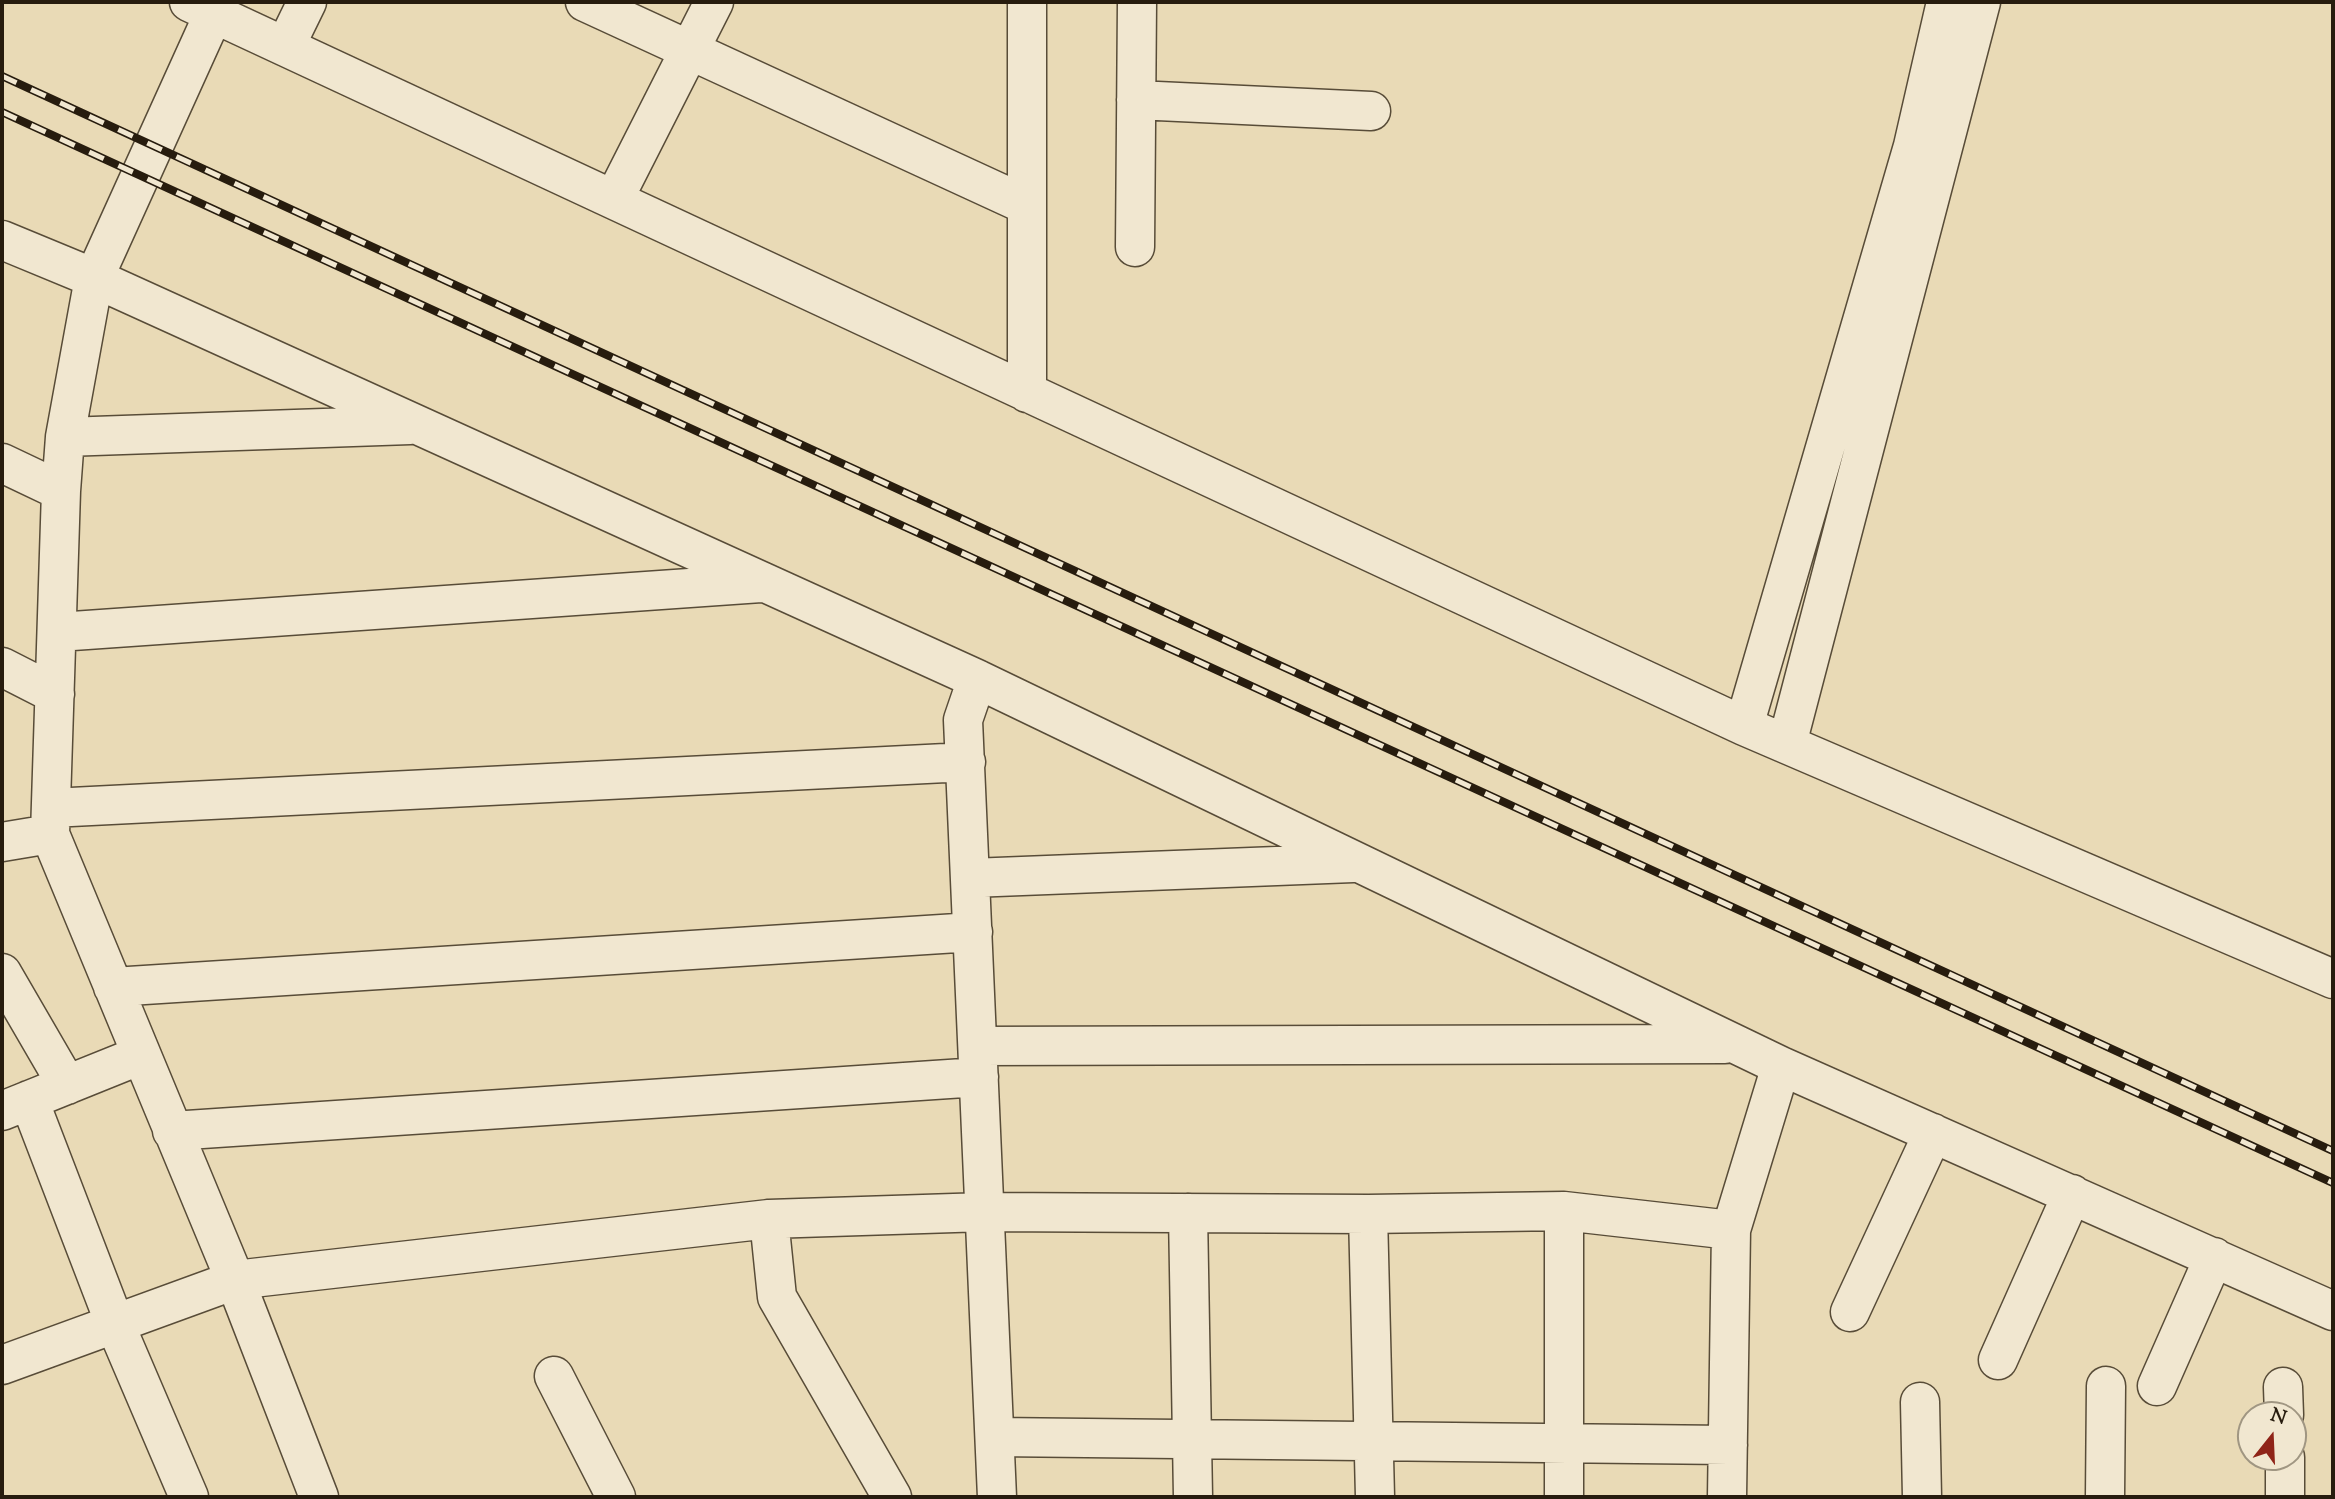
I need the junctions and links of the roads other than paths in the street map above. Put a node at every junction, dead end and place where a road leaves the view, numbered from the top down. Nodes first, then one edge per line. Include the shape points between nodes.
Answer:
1 (307, 2) edge
2 (586, 2) edge
3 (714, 2) edge
4 (1136, 2) edge
5 (1946, 2) edge
6 (1982, 2) edge
7 (1020, 5) edge
8 (201, 7) edge
9 (286, 46) junction
10 (690, 50) junction
11 (1136, 100) junction
12 (1371, 111) dead end
13 (614, 199) junction
14 (1026, 205) junction
15 (2, 240) edge
16 (1135, 247) dead end
17 (94, 278) junction
18 (1027, 393) junction
19 (419, 425) junction
20 (65, 437) junction
21 (2, 463) edge
22 (61, 491) junction
23 (766, 583) junction
24 (58, 632) junction
25 (2, 667) edge
26 (977, 679) junction
27 (55, 694) junction
28 (1744, 726) junction
29 (1787, 744) junction
30 (966, 762) junction
31 (50, 821) junction
32 (2, 842) edge
33 (1358, 863) junction
34 (971, 878) junction
35 (973, 932) junction
36 (2, 972) edge
37 (2333, 979) edge
38 (113, 987) junction
39 (1735, 1044) junction
40 (141, 1055) junction
41 (978, 1061) junction
42 (1781, 1066) junction
43 (67, 1085) junction
44 (15, 1105) edge
45 (172, 1130) junction
46 (1933, 1133) junction
47 (2072, 1194) junction
48 (1564, 1211) junction
49 (985, 1212) junction
50 (1188, 1213) junction
51 (1368, 1213) junction
52 (769, 1219) junction
53 (1731, 1230) junction
54 (2214, 1257) junction
55 (235, 1280) junction
56 (2333, 1311) edge
57 (1850, 1312) dead end
58 (116, 1324) junction
59 (1998, 1360) dead end
60 (2, 1365) edge
61 (554, 1376) dead end
62 (2106, 1386) dead end
63 (2157, 1386) dead end
64 (1920, 1402) dead end
65 (995, 1437) junction
66 (1192, 1440) junction
67 (1374, 1441) junction
68 (1564, 1444) junction
69 (1728, 1445) junction
70 (2285, 1471) edge
71 (189, 1497) edge
72 (319, 1497) edge
73 (616, 1497) edge
74 (892, 1497) edge
75 (997, 1497) edge
76 (1193, 1497) edge
77 (1375, 1497) edge
78 (1564, 1497) edge
79 (1727, 1497) edge
80 (1922, 1497) edge
81 (2105, 1497) edge
82 (2285, 1497) edge

1 - 9 street
2 - 10 street
3 - 10 street
4 - 11 street
5 - 28 street via 1913,146
6 - 29 street
7 - 14 street
8 - 9 street
8 - 17 street
9 - 13 street
10 - 13 street
10 - 14 street
11 - 12 street
11 - 16 street
13 - 18 street
14 - 18 street
15 - 17 street
17 - 19 street
17 - 20 street
18 - 28 street
19 - 20 street
19 - 23 street
20 - 22 street
21 - 22 street
22 - 24 street
23 - 24 street
23 - 26 street
24 - 27 street
25 - 27 street
26 - 30 street via 964,720
26 - 33 street
27 - 31 street
28 - 29 street
29 - 37 street
30 - 31 street
30 - 34 street
31 - 32 street
31 - 38 street
33 - 34 street
33 - 39 street
34 - 35 street
35 - 38 street
35 - 41 street
36 - 43 street
38 - 40 street
39 - 41 street
39 - 42 street
40 - 43 street
40 - 45 street
41 - 45 street
41 - 49 street
42 - 46 street
42 - 53 street
43 - 44 street
44 - 58 street
45 - 55 street
46 - 47 street
46 - 57 street
47 - 54 street
47 - 59 street
48 - 51 street
48 - 53 street
48 - 68 street
49 - 50 street
49 - 52 street
49 - 65 street
50 - 51 street
50 - 66 street
51 - 67 street
52 - 55 street
52 - 74 street via 777,1297
53 - 69 street
54 - 56 street
54 - 63 street
55 - 58 street
55 - 72 street
58 - 60 street
58 - 71 street
61 - 73 street
62 - 81 street
64 - 80 street
65 - 66 street
65 - 75 street
66 - 67 street
66 - 76 street
67 - 68 street
67 - 77 street
68 - 69 street
68 - 78 street
69 - 79 street
70 - 82 street

